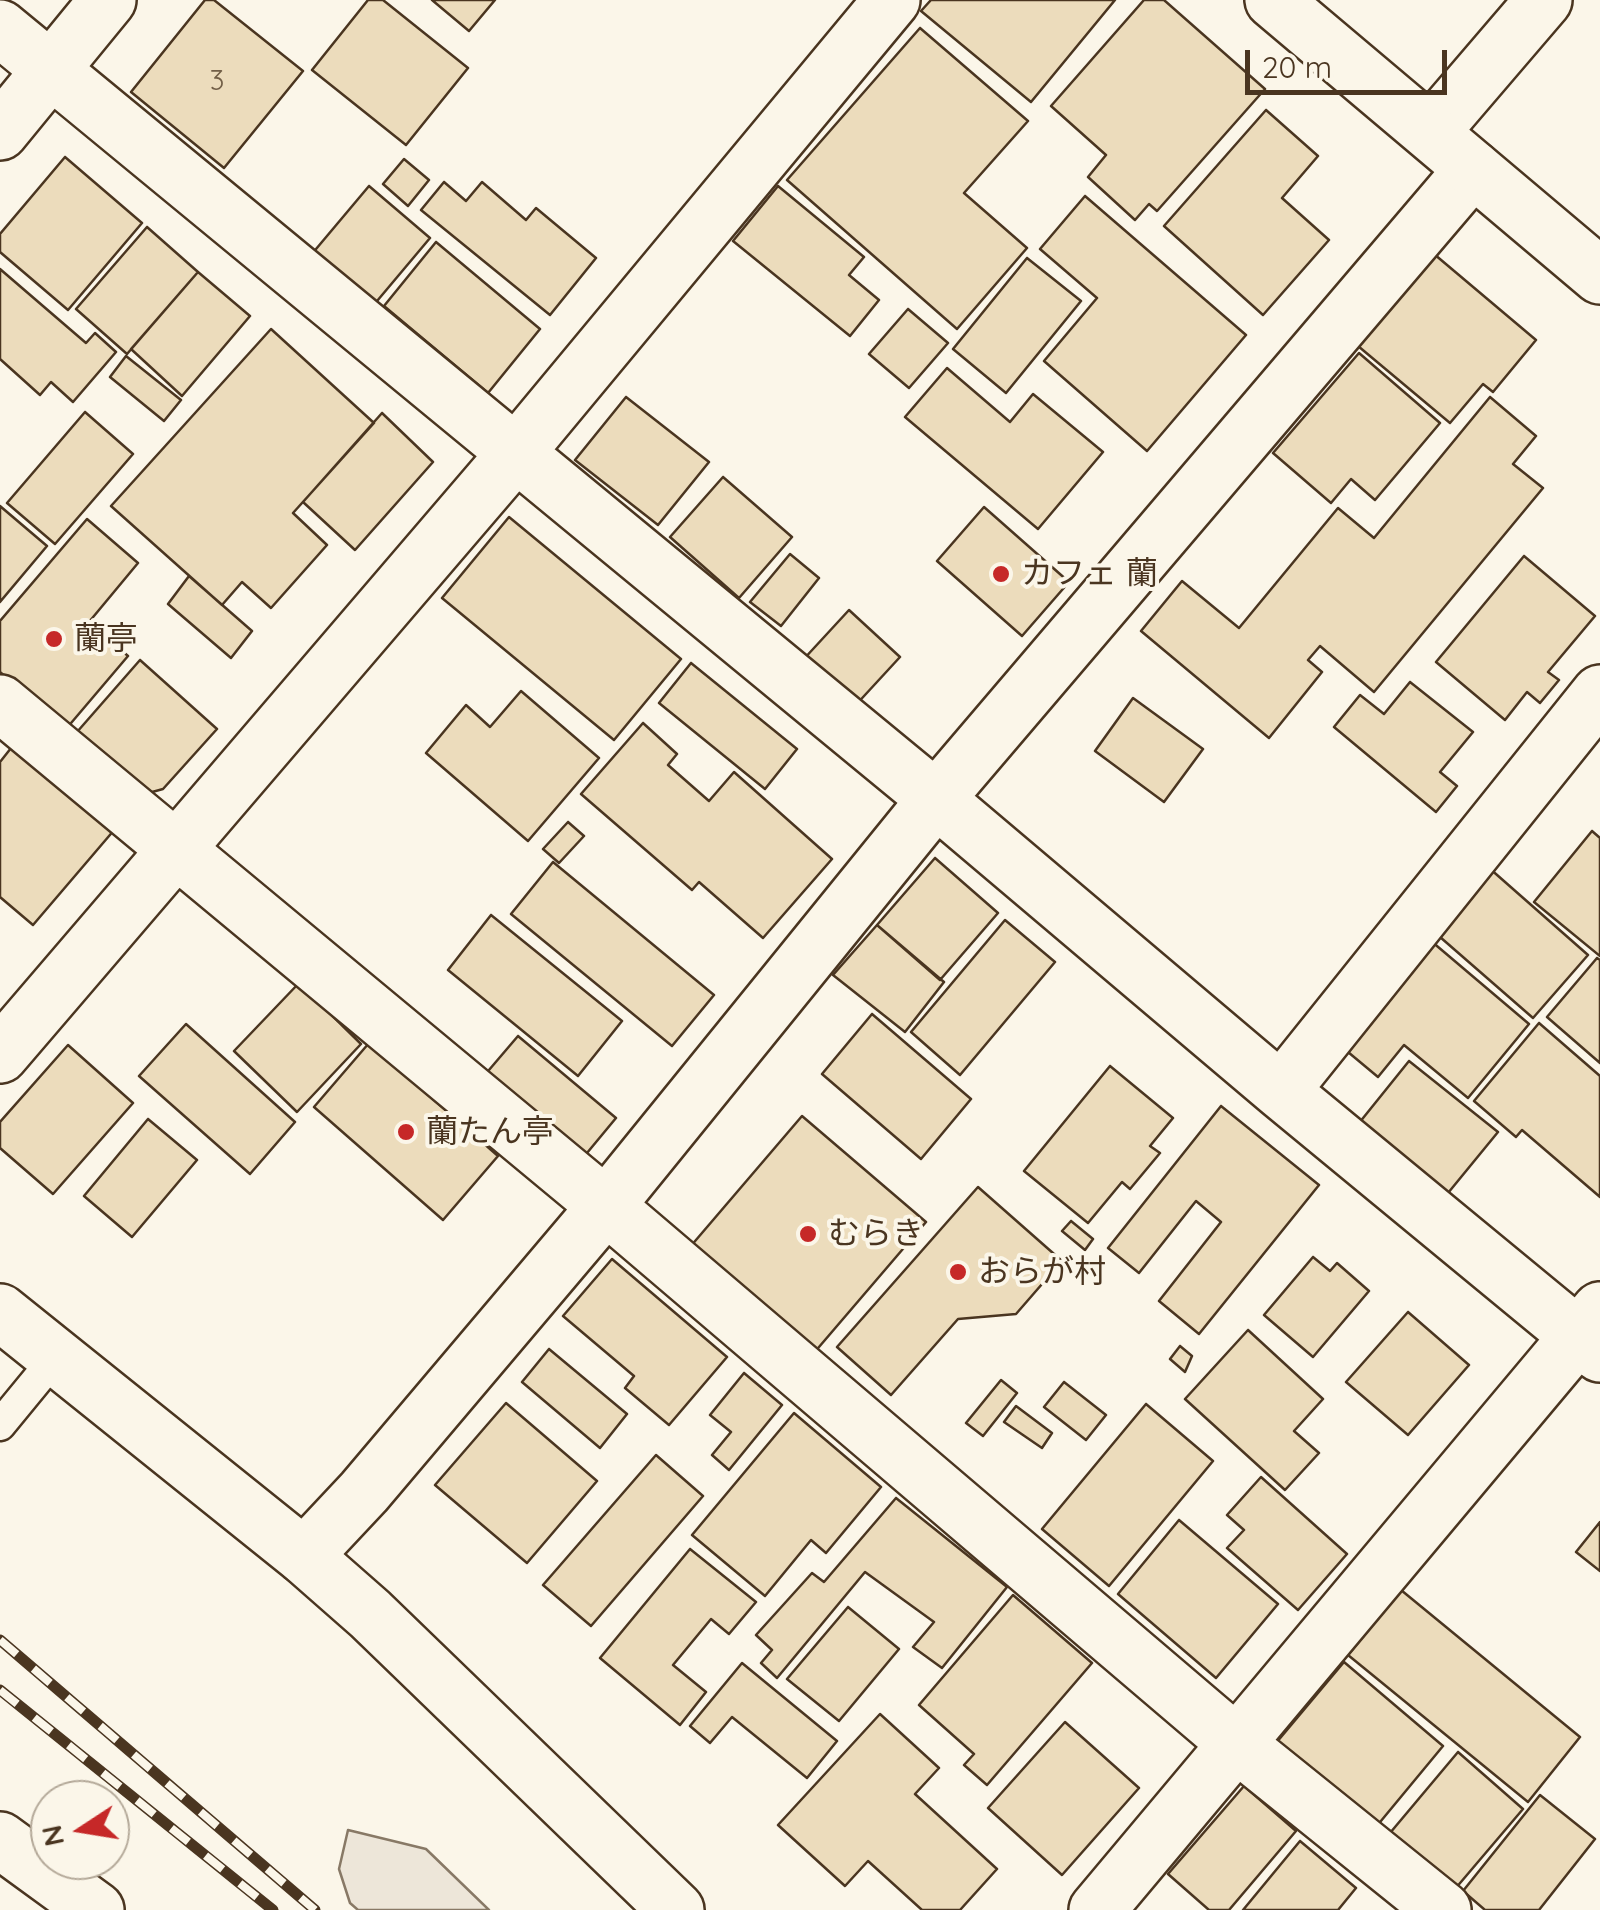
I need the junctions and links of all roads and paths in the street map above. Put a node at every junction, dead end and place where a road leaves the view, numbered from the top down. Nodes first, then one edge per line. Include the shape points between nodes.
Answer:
1 (108, 0) edge
2 (892, 0) edge
3 (1273, 0) edge
4 (1544, 0) edge
5 (0, 28) edge
6 (50, 68) junction
7 (0, 132) edge
8 (1431, 132) junction
9 (1472, 169) junction
10 (1600, 276) edge
11 (515, 454) junction
12 (1600, 693) edge
13 (0, 703) edge
14 (936, 799) junction
15 (175, 849) junction
16 (0, 1056) edge
17 (1281, 1091) junction
18 (606, 1206) junction
19 (0, 1312) edge
20 (1593, 1333) edge
21 (55, 1358) junction
22 (0, 1424) edge
23 (304, 1556) junction
24 (1237, 1744) junction
25 (0, 1840) edge
26 (96, 1910) edge
27 (676, 1910) edge
28 (1097, 1910) edge
29 (1443, 1910) edge

1 - 6 main road
2 - 11 main road
3 - 8 main road
4 - 8 main road
5 - 6 main road
6 - 7 main road
6 - 11 main road
8 - 9 main road
9 - 10 main road
9 - 14 main road
11 - 14 main road
11 - 15 main road
12 - 17 main road
13 - 15 main road
14 - 17 main road
14 - 18 main road
15 - 16 main road
15 - 18 main road
17 - 20 main road
18 - 23 main road
18 - 24 main road
19 - 21 main road
20 - 24 main road
21 - 22 lane
21 - 23 main road
23 - 27 main road
24 - 28 main road
24 - 29 main road
25 - 26 main road

